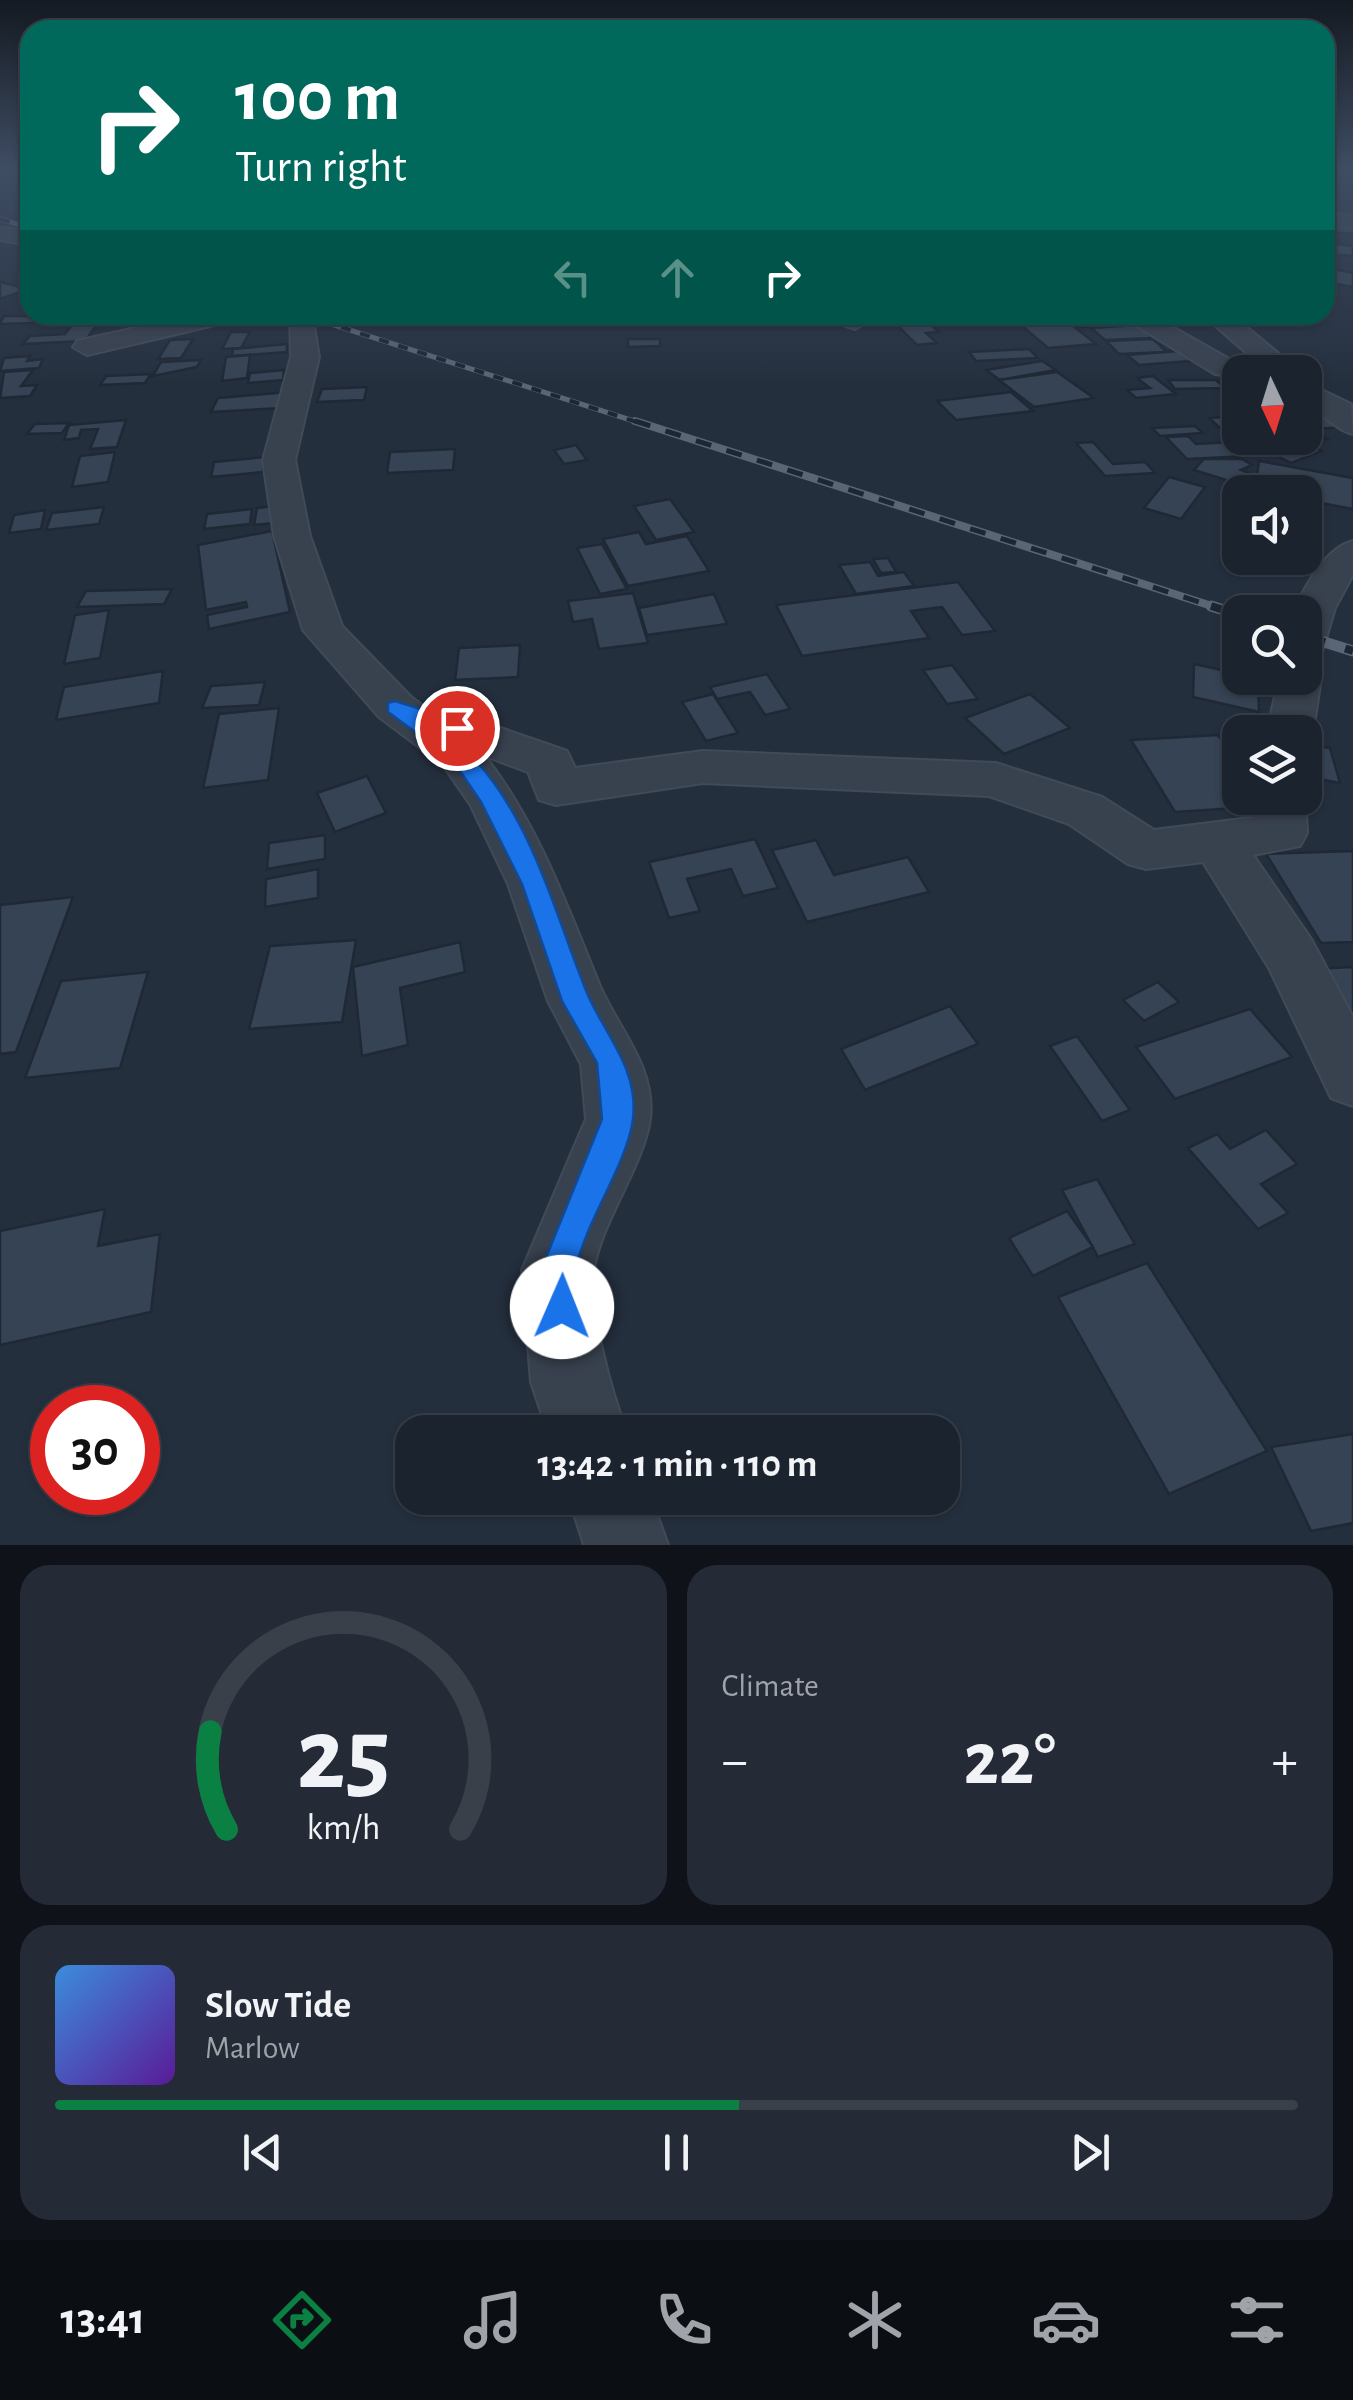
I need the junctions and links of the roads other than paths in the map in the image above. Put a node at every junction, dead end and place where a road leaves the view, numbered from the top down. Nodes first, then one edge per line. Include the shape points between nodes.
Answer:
1 (184, 325) edge
2 (301, 325) edge
3 (1150, 325) edge
4 (1228, 325) edge
5 (88, 347) dead end
6 (1266, 355) edge
7 (1222, 366) edge
8 (1322, 400) edge
9 (1353, 425) edge
10 (1353, 552) edge
11 (1319, 595) edge
12 (395, 708) junction
13 (1283, 815) edge
14 (1218, 844) junction
15 (1353, 1078) edge
16 (581, 1415) edge
17 (616, 1515) edge
18 (626, 1545) edge

1 - 5 street
2 - 12 street via 305,356 279,460 292,536 323,630
3 - 7 street
4 - 6 street
8 - 9 street
10 - 11 street
12 - 14 street via 550,762 556,788 703,767 996,780 1086,810 1146,850
12 - 16 street via 460,754 491,798 534,884 576,1001 611,1061 618,1119 558,1270 569,1382
13 - 14 street via 1282,833
14 - 15 street via 1291,955
17 - 18 street

